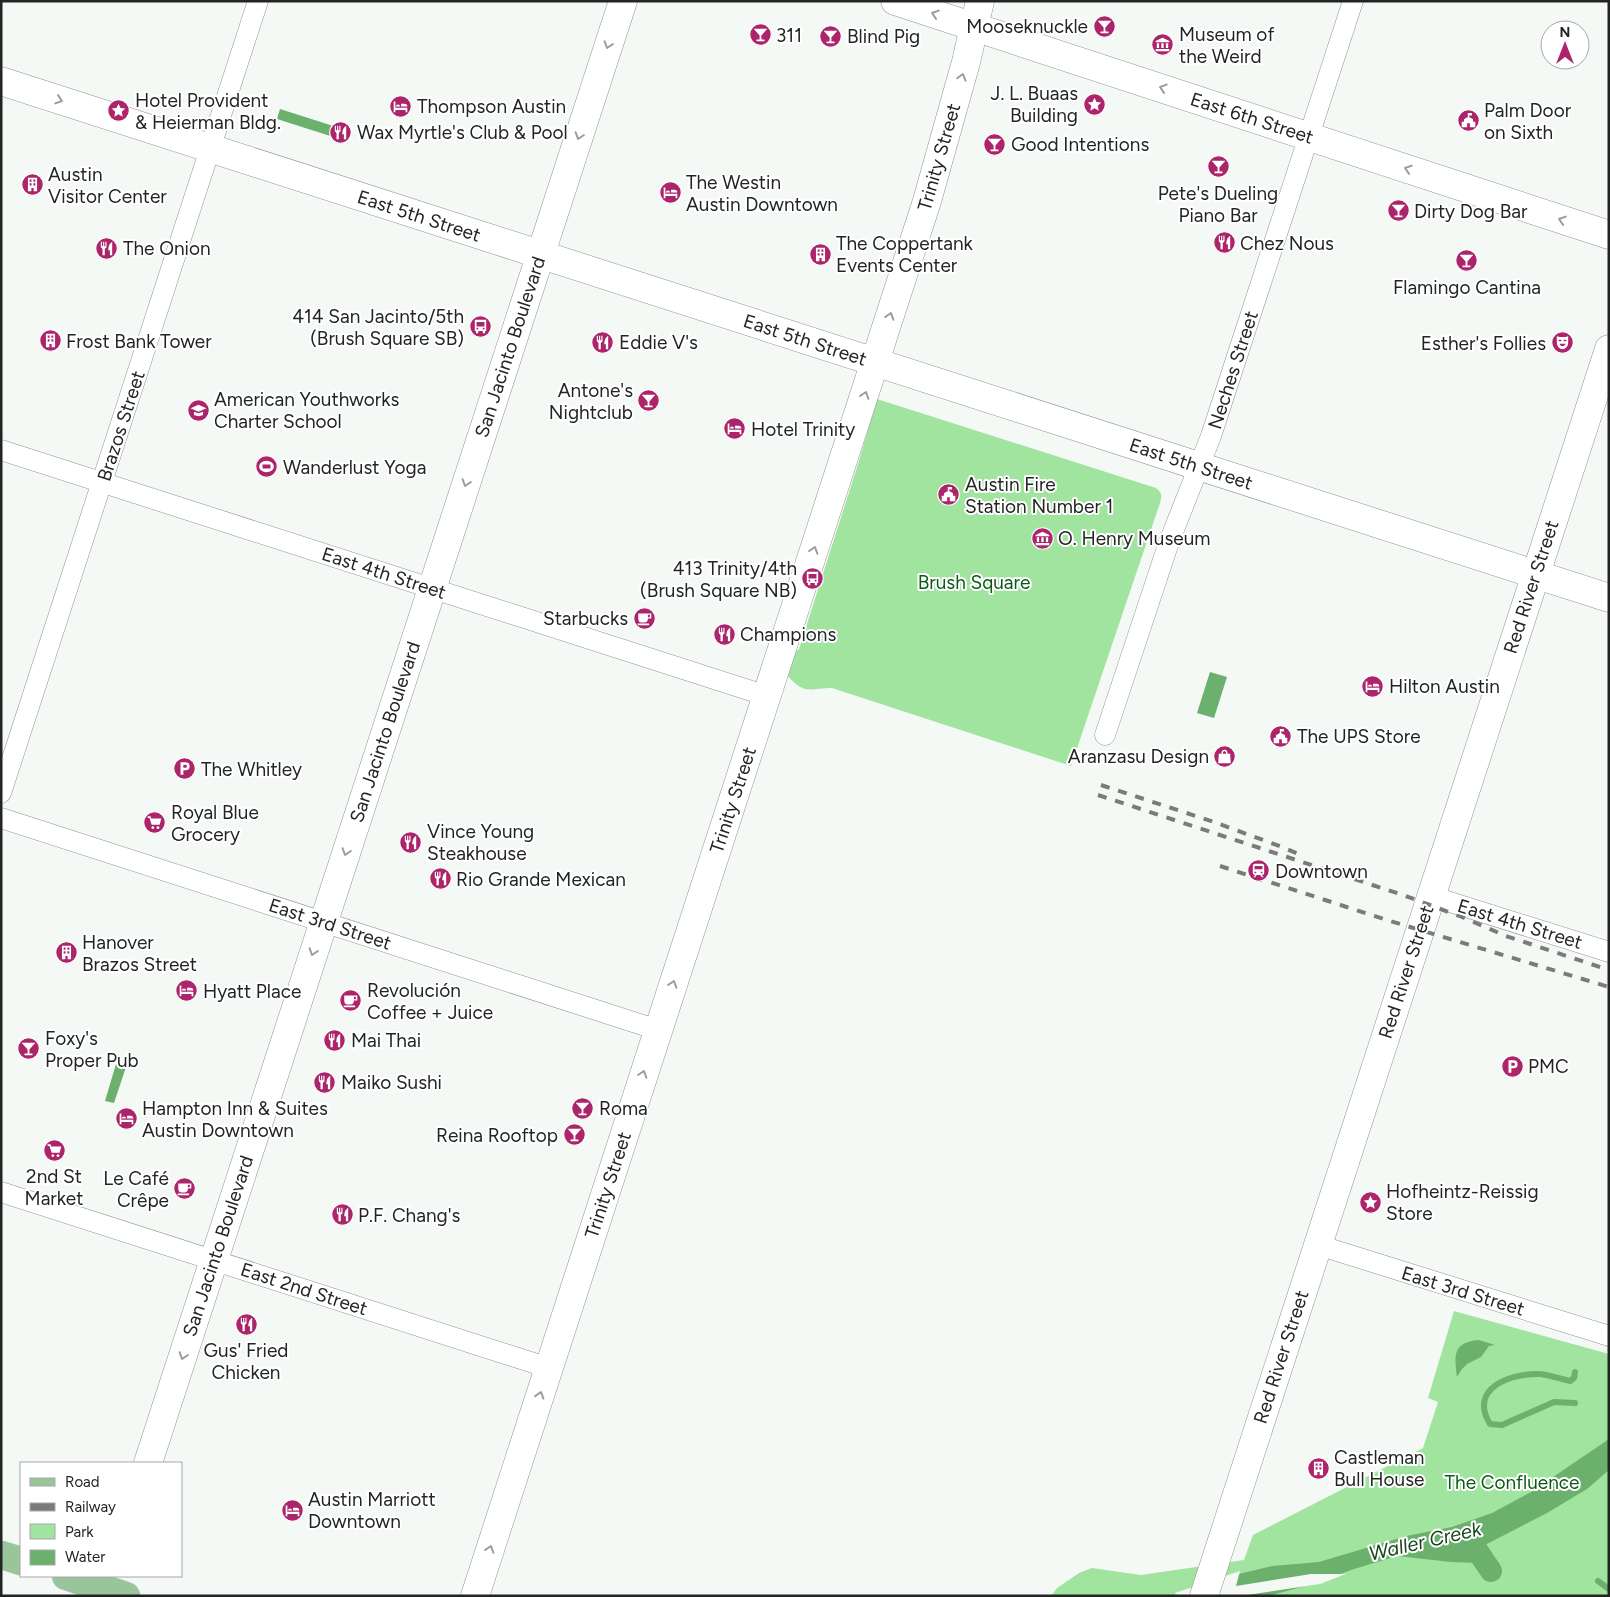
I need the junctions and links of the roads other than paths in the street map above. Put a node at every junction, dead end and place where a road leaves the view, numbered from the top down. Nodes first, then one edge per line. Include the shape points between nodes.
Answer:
1 (258, 1) edge
2 (622, 1) edge
3 (895, 1) edge
4 (980, 1) edge
5 (1353, 1) edge
6 (974, 27) junction
7 (1, 81) edge
8 (1309, 136) junction
9 (211, 149) junction
10 (1609, 235) edge
11 (540, 254) junction
12 (1609, 349) edge
13 (875, 362) junction
14 (1, 450) edge
15 (1200, 467) junction
16 (102, 482) junction
17 (1535, 574) junction
18 (432, 588) junction
19 (1609, 598) edge
20 (767, 696) junction
21 (1105, 735) dead end
22 (1, 793) edge
23 (1, 818) edge
24 (1431, 896) junction
25 (323, 922) junction
26 (1609, 952) edge
27 (658, 1030) junction
28 (1, 1192) edge
29 (1318, 1246) junction
30 (214, 1260) junction
31 (1609, 1336) edge
32 (549, 1368) junction
33 (148, 1462) edge
34 (1, 1555) edge
35 (20, 1562) edge
36 (70, 1577) edge
37 (114, 1587) edge
38 (475, 1596) edge
39 (1204, 1596) edge

1 - 9 street, Brazos Street
2 -> 11 main road, San Jacinto Boulevard
6 -> 3 main road, East 6th Street
4 - 6 main road, Trinity Street
5 - 8 street, Neches Street
8 -> 6 main road, East 6th Street
13 -> 6 main road, Trinity Street via 928,201
7 -> 9 main road, East 5th Street
10 -> 8 main road, East 6th Street
8 - 15 street, Neches Street
9 - 11 main road, East 5th Street
9 - 16 street, Brazos Street
11 - 13 main road, East 5th Street
11 -> 18 main road, San Jacinto Boulevard
12 - 17 main road, Red River Street
13 - 15 main road, East 5th Street
20 -> 13 main road, Trinity Street
14 - 16 street, East 4th Street
15 - 17 main road, East 5th Street
15 - 21 street, Neches Street via 1169,542
16 - 18 street, East 4th Street
16 - 22 street, Brazos Street
17 - 19 main road, East 5th Street
17 - 24 main road, Red River Street
18 - 20 street, East 4th Street
18 -> 25 main road, San Jacinto Boulevard
27 -> 20 main road, Trinity Street
23 - 25 street, East 3rd Street
24 - 26 street, East 4th Street
24 - 29 main road, Red River Street
25 - 27 street, East 3rd Street
25 -> 30 main road, San Jacinto Boulevard
32 -> 27 main road, Trinity Street
28 - 30 street, East 2nd Street
29 - 31 street, East 3rd Street
29 - 39 main road, Red River Street
30 - 32 street, East 2nd Street
30 -> 33 main road, San Jacinto Boulevard
38 -> 32 main road, Trinity Street
34 - 35 main road
36 - 37 main road

